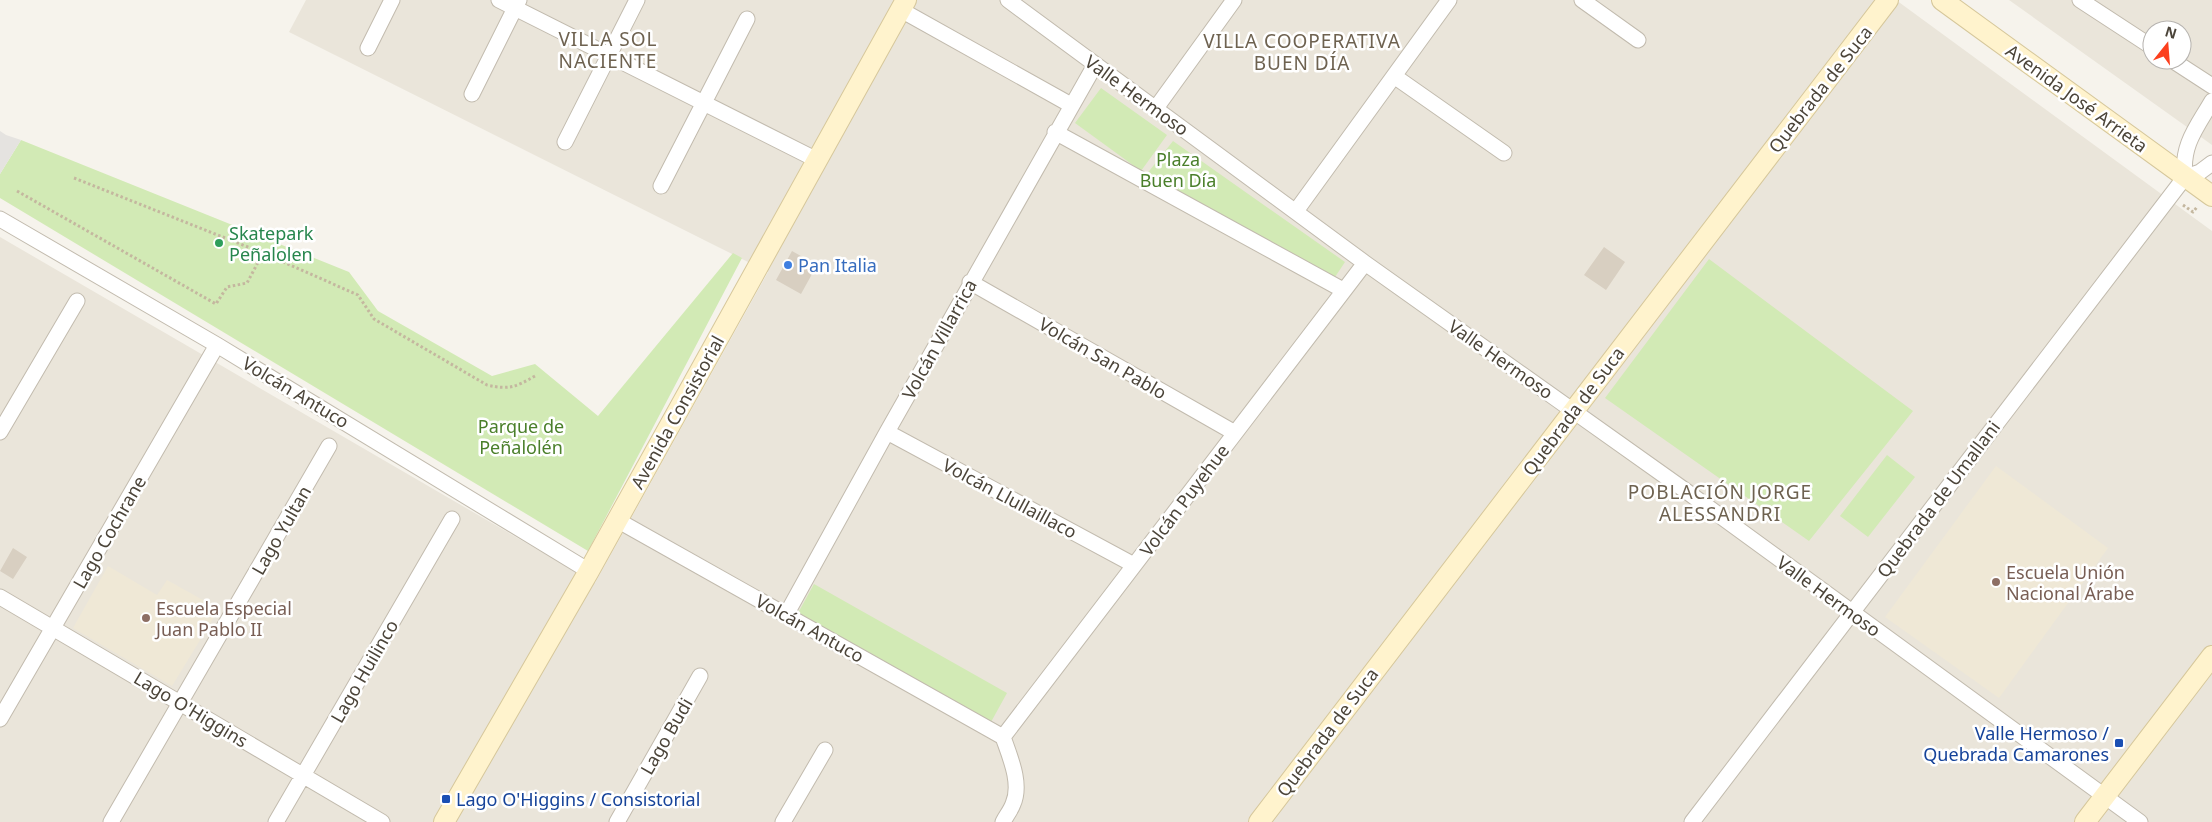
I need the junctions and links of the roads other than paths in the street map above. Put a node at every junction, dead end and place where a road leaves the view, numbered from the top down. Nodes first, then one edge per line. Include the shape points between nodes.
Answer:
1 (392, 0) edge
2 (499, 0) edge
3 (637, 0) edge
4 (1008, 0) edge
5 (1234, 0) edge
6 (1449, 0) edge
7 (1582, 0) edge
8 (1888, 0) edge
9 (1942, 0) edge
10 (2080, 0) edge
11 (517, 4) edge
12 (903, 5) edge
13 (1601, 6) edge
14 (747, 18) dead end
15 (1638, 40) dead end
16 (2142, 40) edge
17 (368, 48) dead end
18 (609, 56) junction
19 (1095, 65) junction
20 (2187, 70) edge
21 (1394, 76) junction
22 (2212, 86) edge
23 (472, 94) dead end
24 (2212, 101) edge
25 (704, 103) junction
26 (1071, 105) junction
27 (1156, 108) junction
28 (1055, 132) junction
29 (566, 142) dead end
30 (1504, 153) dead end
31 (817, 160) junction
32 (2212, 163) edge
33 (2185, 177) junction
34 (662, 186) dead end
35 (2212, 196) edge
36 (1296, 211) junction
37 (0, 219) edge
38 (1365, 263) junction
39 (970, 282) junction
40 (1343, 290) junction
41 (77, 300) dead end
42 (217, 345) junction
43 (1573, 410) junction
44 (0, 432) edge
45 (886, 432) junction
46 (1235, 433) junction
47 (329, 446) dead end
48 (452, 519) dead end
49 (618, 520) junction
50 (1134, 565) junction
51 (589, 571) junction
52 (0, 597) edge
53 (1851, 612) junction
54 (786, 615) junction
55 (53, 628) junction
56 (2212, 656) edge
57 (700, 676) dead end
58 (180, 703) junction
59 (0, 719) edge
60 (1003, 737) junction
61 (825, 750) dead end
62 (303, 776) junction
63 (2105, 796) junction
64 (111, 822) edge
65 (276, 822) edge
66 (382, 822) edge
67 (444, 822) edge
68 (617, 822) edge
69 (784, 822) edge
70 (1003, 822) edge
71 (1259, 822) edge
72 (1692, 822) edge
73 (2085, 822) edge
74 (2140, 822) edge

1 - 17 street
2 - 11 street
3 - 18 street
4 - 19 street, Valle Hermoso
5 - 27 street
6 - 21 street
7 - 13 street
8 - 43 street, Quebrada de Suca
9 - 33 street, Avenida José Arrieta
10 - 16 street
11 - 18 street
11 - 23 street
12 - 26 street
12 - 31 street, Avenida Consistorial
13 - 15 street
14 - 25 street
18 - 25 street
18 - 29 street
19 - 26 street, Volcán Villarrica
19 - 27 street, Valle Hermoso
20 - 22 street
21 - 30 street
21 - 36 street
24 - 33 street via 2187,144 2183,161
25 - 31 street
25 - 34 street
26 - 28 street, Volcán Villarrica
27 - 36 street, Valle Hermoso
28 - 39 street, Volcán Villarrica
28 - 40 street
31 - 49 street, Avenida Consistorial
32 - 33 street
33 - 35 street, Avenida José Arrieta
33 - 53 street, Quebrada de Umallani
36 - 38 street, Valle Hermoso
37 - 42 street, Volcán Antuco
38 - 40 street, Volcán Puyehue
38 - 43 street, Valle Hermoso
39 - 45 street, Volcán Villarrica
39 - 46 street, Volcán San Pablo
40 - 46 street, Volcán Puyehue
41 - 44 street
42 - 51 street, Volcán Antuco
42 - 55 street, Lago Cochrane
43 - 53 street, Valle Hermoso
43 - 71 street, Quebrada de Suca
45 - 50 street, Volcán Llullaillaco
45 - 54 street, Volcán Villarrica
46 - 50 street, Volcán Puyehue
47 - 58 street, Lago Yultan
48 - 62 street, Lago Huilinco
49 - 51 street, Avenida Consistorial
49 - 54 street, Volcán Antuco
50 - 60 street, Volcán Puyehue
51 - 67 street, Avenida Consistorial
52 - 55 street, Lago O'Higgins
53 - 63 street, Valle Hermoso
53 - 72 street, Quebrada de Umallani
54 - 60 street, Volcán Antuco
55 - 58 street, Lago O'Higgins
55 - 59 street, Lago Cochrane
56 - 63 street
57 - 68 street, Lago Budi
58 - 62 street, Lago O'Higgins
58 - 64 street, Lago Yultan
60 - 70 street via 1016,791 1014,803
61 - 69 street
62 - 65 street, Lago Huilinco
62 - 66 street, Lago O'Higgins
63 - 73 street
63 - 74 street, Valle Hermoso

